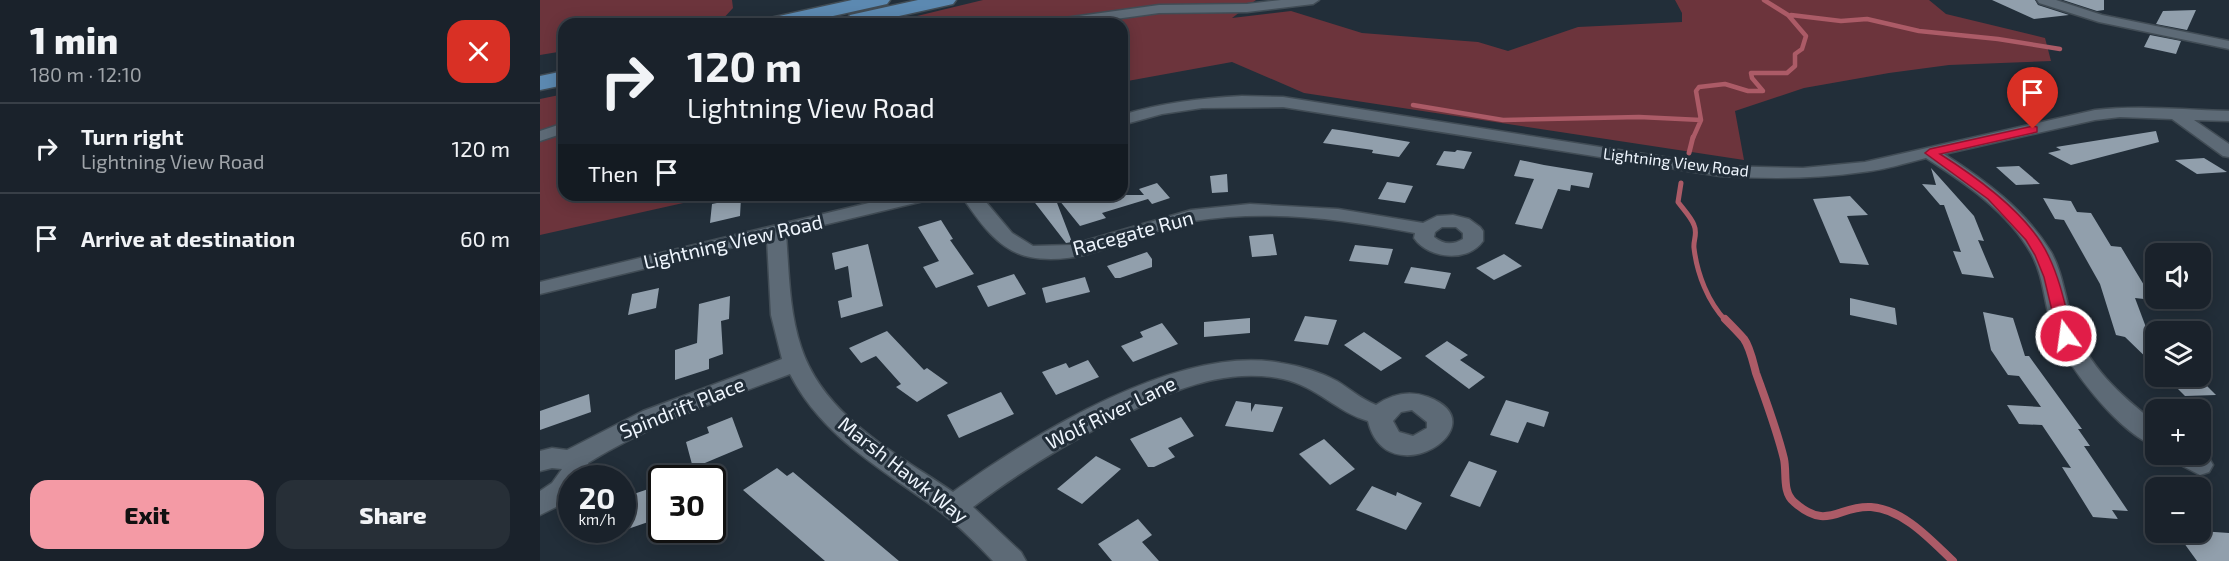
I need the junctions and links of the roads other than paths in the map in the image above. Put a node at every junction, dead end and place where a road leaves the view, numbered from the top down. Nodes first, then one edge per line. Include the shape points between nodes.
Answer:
1 (880, 0) edge
2 (946, 0) edge
3 (1313, 0) edge
4 (2043, 0) edge
5 (796, 18) edge
6 (863, 18) edge
7 (1094, 18) edge
8 (2229, 34) edge
9 (2213, 41) junction
10 (2229, 45) edge
11 (558, 66) edge
12 (540, 69) edge
13 (558, 79) edge
14 (540, 82) edge
15 (2173, 112) junction
16 (2229, 116) edge
17 (1128, 118) edge
18 (558, 130) edge
19 (540, 136) edge
20 (2229, 152) edge
21 (1930, 153) junction
22 (901, 201) edge
23 (975, 201) edge
24 (1425, 229) dead end
25 (776, 232) junction
26 (540, 288) edge
27 (796, 363) junction
28 (1381, 416) dead end
29 (2145, 428) edge
30 (540, 461) edge
31 (567, 465) edge
32 (579, 465) edge
33 (558, 493) edge
34 (540, 504) edge
35 (953, 507) junction
36 (1011, 561) edge

1 - 5 main road
2 - 6 main road
3 - 7 street via 1247,8 1159,9
4 - 9 street via 2099,18
8 - 9 street
9 - 10 street
11 - 12 main road
13 - 14 main road
15 - 16 street, Lightning View Road
15 - 20 street
15 - 21 street, Lightning View Road via 2095,115
17 - 21 street, Lightning View Road via 1225,100 1283,102 1720,171 1762,173 1865,167
18 - 19 street
21 - 29 street via 1992,196 2031,238 2051,277 2066,336 2077,355 2115,402
22 - 25 street, Lightning View Road
23 - 24 street, Racegate Run via 1009,242 1032,252 1068,251 1190,216 1273,208 1332,212
25 - 26 street, Lightning View Road
25 - 27 street, Marsh Hawk Way via 785,328
27 - 32 street, Spindrift Place via 632,427 596,444
27 - 35 street, Marsh Hawk Way via 813,393 837,421
28 - 35 street, Wolf River Lane via 1363,412 1323,384 1300,375 1277,369 1220,369 1163,385 1060,435
30 - 31 street via 563,458
33 - 34 street, Spindrift Place
35 - 36 street, Marsh Hawk Way

